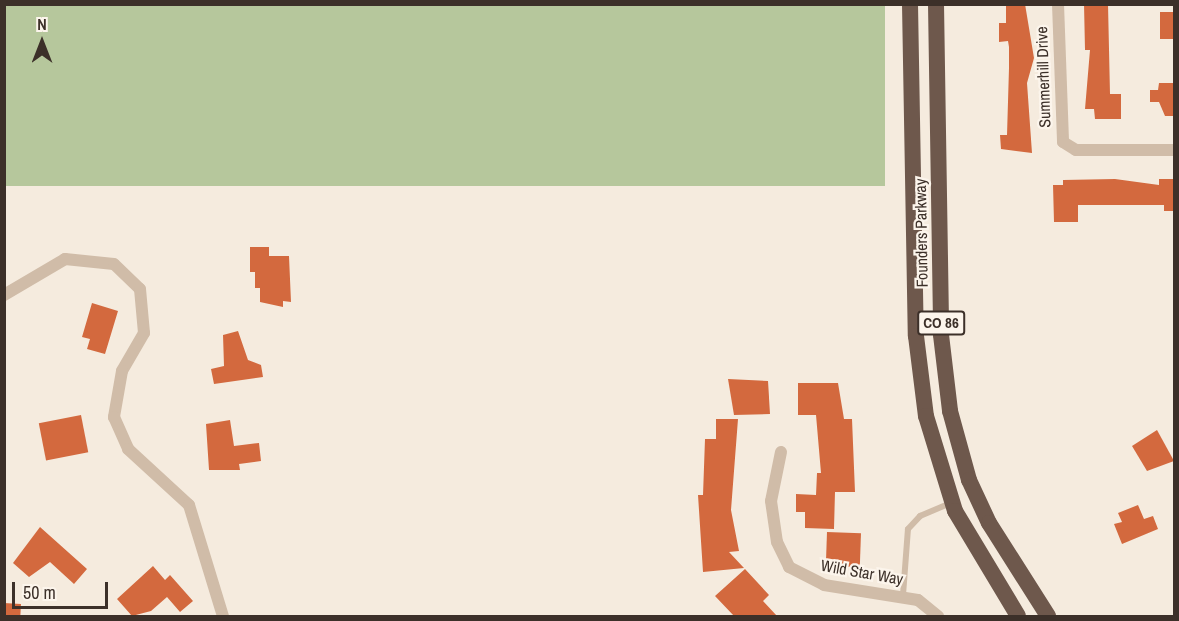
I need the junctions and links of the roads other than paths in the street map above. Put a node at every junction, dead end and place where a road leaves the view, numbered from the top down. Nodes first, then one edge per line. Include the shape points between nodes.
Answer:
1 (910, 4) edge
2 (936, 4) edge
3 (1058, 4) edge
4 (1174, 150) edge
5 (4, 295) edge
6 (781, 452) dead end
7 (952, 503) junction
8 (903, 595) junction
9 (223, 616) edge
10 (938, 616) edge
11 (1018, 616) edge
12 (1048, 616) edge

1 - 7 highway, Founders Parkway / CO 86 via 918,360 926,416
2 - 12 highway, Founders Parkway / CO 86 via 941,334 951,411 969,480 989,523
3 - 4 street, Summerhill Drive via 1063,142 1076,150
5 - 9 street via 65,259 114,264 140,289 144,333 122,371 114,417 128,449 189,505
6 - 8 street, Wild Star Way via 771,501 777,542 789,567 824,585
7 - 8 lane via 920,516 908,529
7 - 11 highway, Founders Parkway / CO 86
8 - 10 street, Wild Star Way

